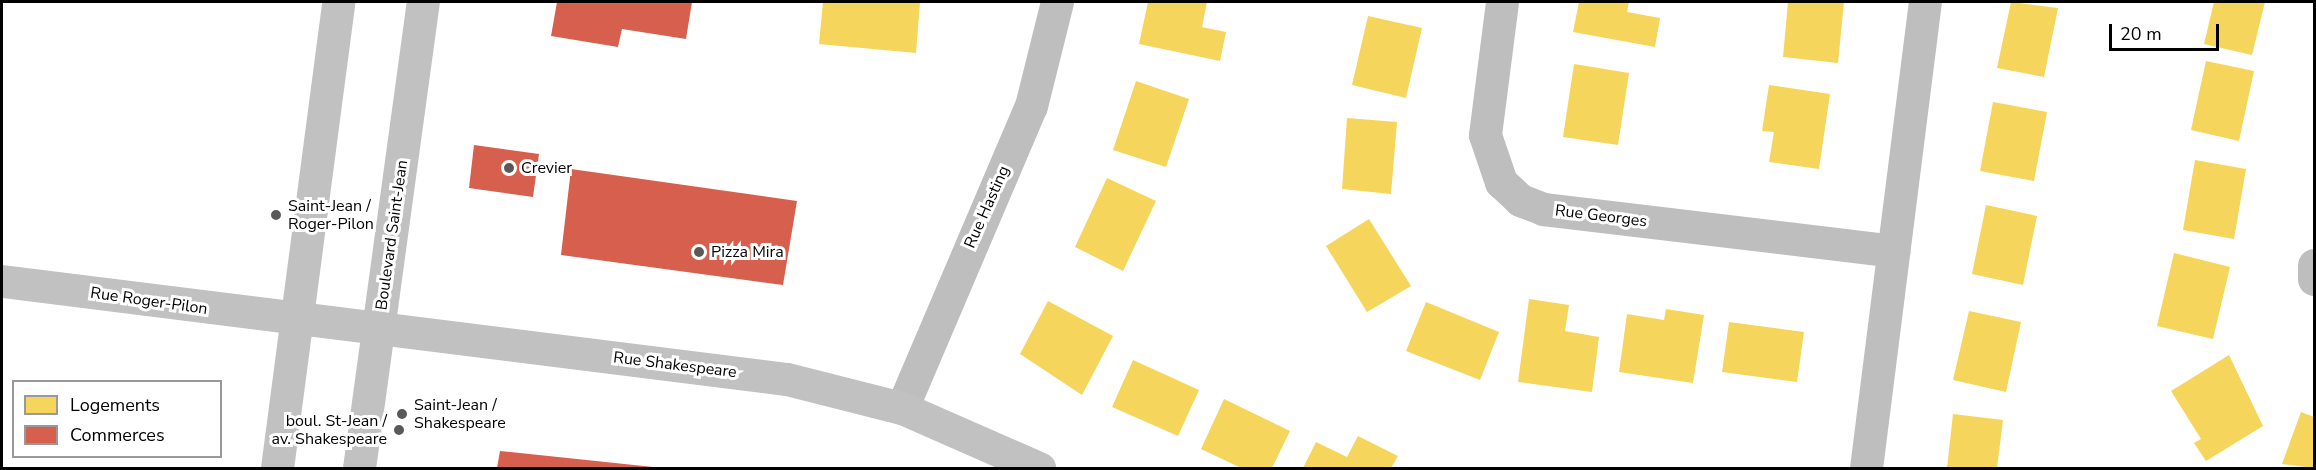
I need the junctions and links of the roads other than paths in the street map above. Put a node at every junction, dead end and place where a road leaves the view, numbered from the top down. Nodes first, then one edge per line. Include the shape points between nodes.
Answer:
1 (338, 2) edge
2 (423, 2) edge
3 (1057, 2) edge
4 (1502, 2) edge
5 (1925, 2) edge
6 (1893, 251) junction
7 (2314, 265) edge
8 (2314, 279) edge
9 (2, 281) edge
10 (297, 320) junction
11 (379, 331) junction
12 (902, 408) junction
13 (277, 468) edge
14 (359, 468) edge
15 (1039, 468) edge
16 (1866, 468) edge

1 - 10 street
2 - 11 street, Boulevard Saint-Jean
3 - 12 street, Rue Hasting via 1031,106
4 - 6 street, Rue Georges via 1485,135 1501,182 1520,200 1543,209
5 - 6 street
6 - 16 street
7 - 8 street
9 - 10 street, Rue Roger-Pilon
10 - 11 street, Rue Shakespeare
10 - 13 street
11 - 12 street, Rue Shakespeare via 787,379
11 - 14 street, Boulevard Saint-Jean
12 - 15 street, Rue Shakespeare

